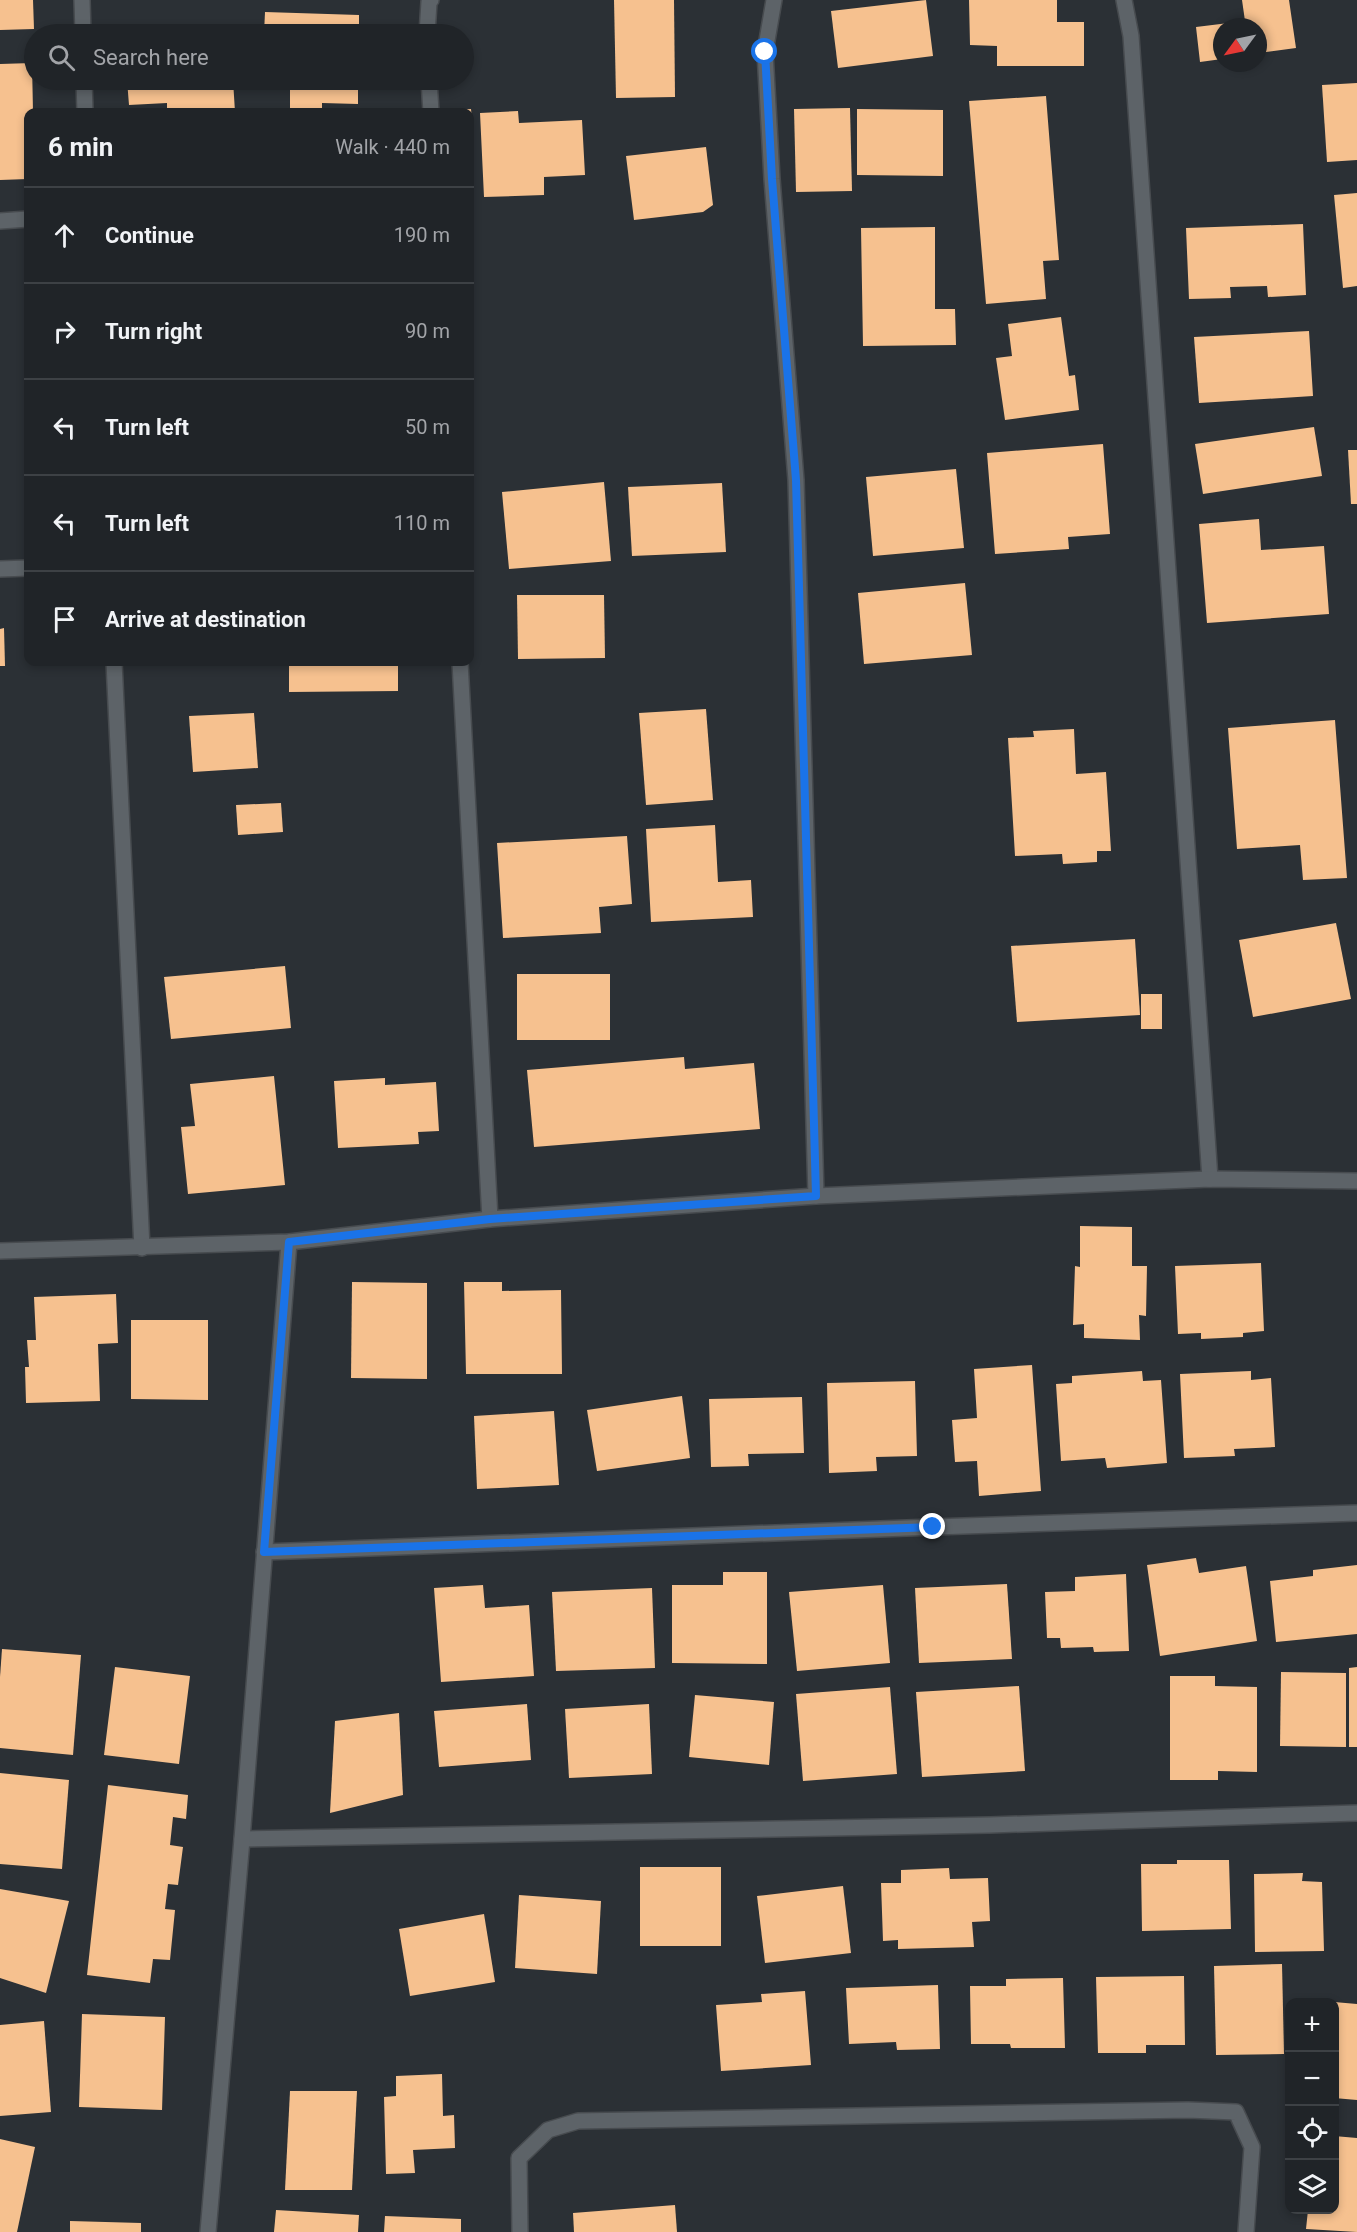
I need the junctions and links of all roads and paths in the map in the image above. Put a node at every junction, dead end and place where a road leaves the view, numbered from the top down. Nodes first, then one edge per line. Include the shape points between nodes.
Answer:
1 (82, 0) edge
2 (431, 0) edge
3 (774, 0) edge
4 (1124, 0) edge
5 (83, 24) edge
6 (428, 24) edge
7 (84, 90) edge
8 (430, 90) edge
9 (85, 108) edge
10 (431, 108) edge
11 (24, 219) edge
12 (0, 220) edge
13 (24, 568) edge
14 (0, 569) edge
15 (114, 666) edge
16 (460, 666) edge
17 (1210, 1179) junction
18 (1357, 1181) edge
19 (816, 1196) junction
20 (490, 1219) junction
21 (289, 1242) junction
22 (142, 1248) junction
23 (0, 1251) edge
24 (1357, 1513) edge
25 (264, 1552) junction
26 (1357, 1813) edge
27 (242, 1839) junction
28 (208, 2232) edge
29 (520, 2232) edge
30 (1246, 2232) edge

1 - 5 street
2 - 6 street
3 - 19 street via 765,52 796,480
4 - 17 street via 1132,48
7 - 9 street
8 - 10 street
11 - 12 street
13 - 14 street
15 - 22 street
16 - 20 street
17 - 18 street
17 - 19 street
19 - 20 street
20 - 21 street
21 - 22 street
21 - 25 street
22 - 23 street
24 - 25 street
25 - 27 street
26 - 27 street via 978,1825
27 - 28 street
29 - 30 street via 519,2158 548,2130 578,2121 1188,2110 1236,2112 1252,2146

